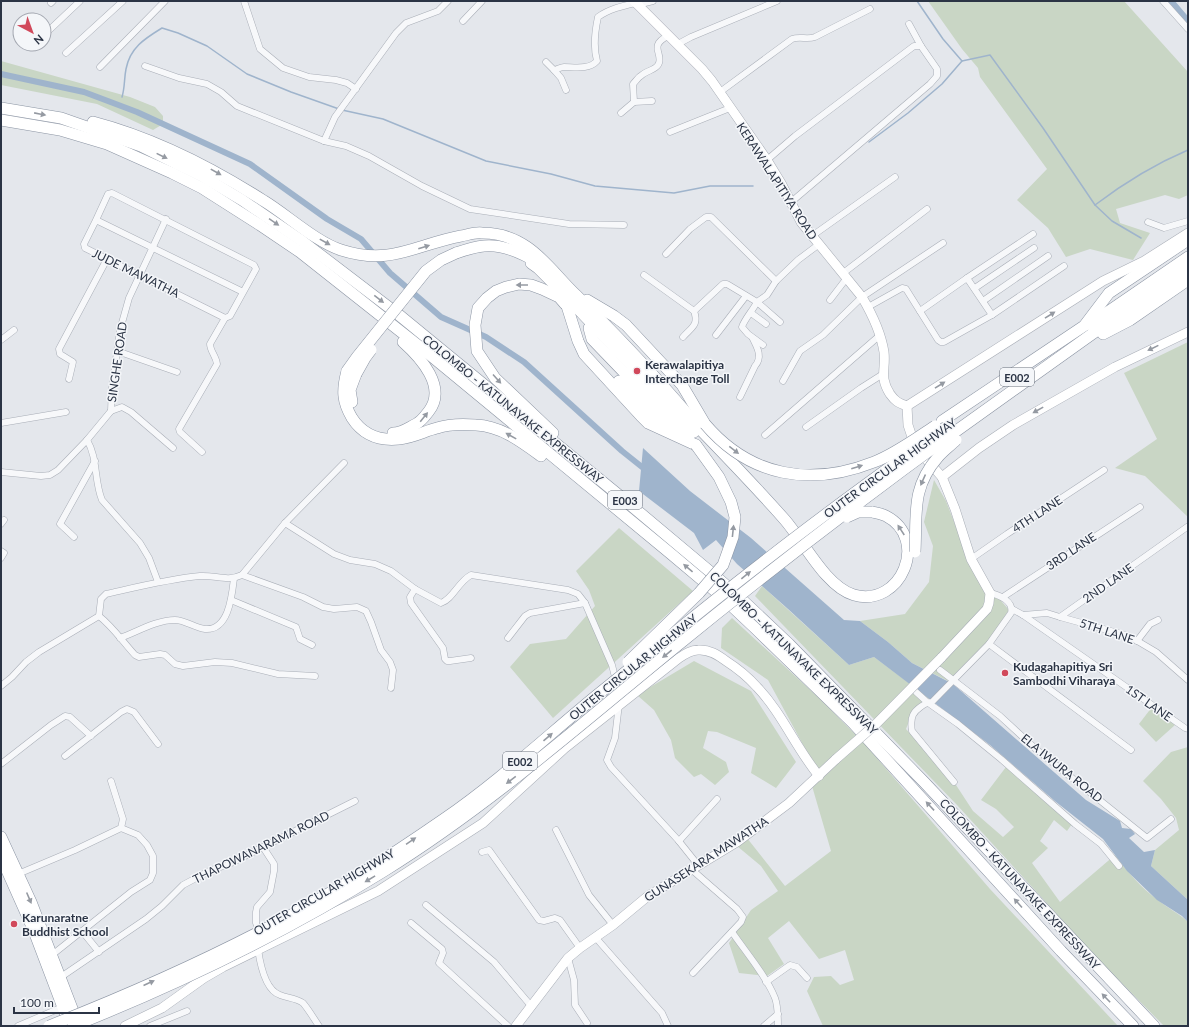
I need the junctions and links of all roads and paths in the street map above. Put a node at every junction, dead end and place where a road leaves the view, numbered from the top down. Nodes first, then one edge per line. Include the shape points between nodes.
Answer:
1 (80, 1) edge
2 (123, 1) edge
3 (165, 1) edge
4 (244, 1) edge
5 (448, 1) edge
6 (482, 1) edge
7 (653, 1) edge
8 (777, 1) edge
9 (1164, 1) edge
10 (635, 3) edge
11 (870, 9) dead end
12 (463, 20) dead end
13 (909, 24) dead end
14 (52, 27) edge
15 (1188, 29) edge
16 (668, 36) junction
17 (678, 44) junction
18 (921, 46) junction
19 (66, 53) dead end
20 (546, 62) dead end
21 (145, 66) dead end
22 (100, 67) dead end
23 (554, 70) junction
24 (356, 88) junction
25 (566, 90) dead end
26 (720, 92) junction
27 (652, 101) dead end
28 (634, 102) junction
29 (1, 108) edge
30 (730, 108) junction
31 (621, 113) dead end
32 (62, 118) junction
33 (1, 120) edge
34 (670, 132) dead end
35 (324, 141) junction
36 (767, 160) junction
37 (895, 177) dead end
38 (790, 203) junction
39 (927, 209) dead end
40 (166, 219) junction
41 (96, 220) junction
42 (1188, 221) edge
43 (1148, 222) dead end
44 (624, 225) dead end
45 (1033, 234) dead end
46 (1188, 234) edge
47 (812, 236) junction
48 (1188, 240) edge
49 (943, 243) dead end
50 (818, 245) junction
51 (1188, 245) edge
52 (153, 247) junction
53 (1034, 248) dead end
54 (1188, 250) edge
55 (300, 252) junction
56 (666, 254) dead end
57 (1048, 256) dead end
58 (1188, 256) edge
59 (107, 259) junction
60 (1188, 262) edge
61 (1064, 266) dead end
62 (1188, 268) edge
63 (1188, 274) edge
64 (141, 275) junction
65 (644, 275) dead end
66 (844, 277) junction
67 (967, 278) junction
68 (1188, 280) edge
69 (776, 281) junction
70 (975, 288) junction
71 (572, 291) junction
72 (243, 292) junction
73 (746, 296) junction
74 (862, 297) junction
75 (830, 300) dead end
76 (983, 300) junction
77 (582, 302) junction
78 (757, 302) junction
79 (567, 306) junction
80 (868, 307) junction
81 (694, 311) junction
82 (920, 311) junction
83 (751, 313) junction
84 (992, 315) junction
85 (225, 318) junction
86 (1096, 320) junction
87 (582, 322) junction
88 (780, 322) dead end
89 (766, 324) dead end
90 (1088, 329) junction
91 (14, 330) dead end
92 (1188, 332) edge
93 (716, 335) dead end
94 (879, 336) junction
95 (683, 337) dead end
96 (752, 337) junction
97 (592, 339) junction
98 (1, 340) edge
99 (763, 345) dead end
100 (117, 351) junction
101 (177, 372) dead end
102 (352, 373) junction
103 (883, 374) junction
104 (69, 379) dead end
105 (783, 381) dead end
106 (740, 397) dead end
107 (907, 406) junction
108 (111, 411) junction
109 (66, 412) dead end
110 (1, 423) edge
111 (673, 426) junction
112 (698, 426) junction
113 (806, 427) dead end
114 (949, 430) junction
115 (765, 435) dead end
116 (87, 440) junction
117 (696, 445) junction
118 (173, 448) dead end
119 (202, 452) dead end
120 (95, 461) junction
121 (344, 463) dead end
122 (1104, 470) dead end
123 (1, 472) edge
124 (942, 477) junction
125 (620, 497) junction
126 (1140, 506) dead end
127 (285, 523) junction
128 (634, 523) junction
129 (1188, 527) edge
130 (74, 537) dead end
131 (1, 551) edge
132 (1, 558) edge
133 (971, 559) junction
134 (770, 570) junction
135 (242, 574) junction
136 (234, 578) junction
137 (158, 582) junction
138 (415, 588) junction
139 (990, 592) junction
140 (1003, 597) junction
141 (231, 600) junction
142 (585, 604) junction
143 (1012, 609) junction
144 (1023, 614) junction
145 (99, 616) junction
146 (1060, 617) junction
147 (1158, 620) dead end
148 (120, 638) junction
149 (508, 638) dead end
150 (1137, 641) junction
151 (989, 644) junction
152 (312, 645) dead end
153 (471, 658) dead end
154 (940, 670) dead end
155 (315, 676) dead end
156 (1188, 680) edge
157 (951, 682) junction
158 (1, 686) edge
159 (390, 688) dead end
160 (916, 692) dead end
161 (929, 702) junction
162 (619, 704) junction
163 (583, 706) junction
164 (1188, 729) edge
165 (91, 736) junction
166 (158, 744) dead end
167 (1131, 750) dead end
168 (65, 756) dead end
169 (1, 764) edge
170 (818, 776) junction
171 (111, 781) dead end
172 (954, 782) dead end
173 (717, 799) dead end
174 (355, 801) dead end
175 (1170, 819) dead end
176 (121, 828) junction
177 (556, 830) dead end
178 (1, 838) edge
179 (679, 841) junction
180 (263, 847) junction
181 (482, 852) dead end
182 (1, 856) edge
183 (1119, 866) dead end
184 (695, 867) junction
185 (18, 874) junction
186 (426, 905) dead end
187 (411, 923) dead end
188 (613, 925) junction
189 (38, 930) junction
190 (82, 931) junction
191 (732, 932) junction
192 (596, 938) junction
193 (262, 947) junction
194 (580, 948) junction
195 (99, 952) junction
196 (52, 955) junction
197 (568, 958) junction
198 (694, 973) dead end
199 (807, 978) dead end
200 (57, 980) junction
201 (766, 982) junction
202 (66, 1006) junction
203 (532, 1007) junction
204 (187, 1011) dead end
205 (778, 1014) junction
206 (144, 1016) junction
207 (587, 1022) dead end
208 (520, 1025) edge
209 (18, 1026) edge
210 (49, 1026) edge
211 (70, 1026) edge
212 (73, 1026) edge
213 (79, 1026) edge
214 (125, 1026) edge
215 (146, 1026) edge
216 (150, 1026) edge
217 (319, 1026) edge
218 (508, 1026) edge
219 (668, 1026) edge
220 (764, 1026) edge
221 (778, 1026) edge
222 (1133, 1026) edge
223 (1154, 1026) edge

1 - 14 street
2 - 19 street
3 - 22 street
4 - 24 street via 260,49 283,68 309,77 347,83
5 - 24 street via 438,11 406,23
6 - 12 street
7 - 10 street
8 - 17 street
9 - 15 street
10 - 16 street, KERAWALAPITIYA ROAD
10 - 23 street via 604,12 598,17 595,29 597,61 594,64
11 - 26 street via 815,38 792,39
13 - 18 street
16 - 17 street, KERAWALAPITIYA ROAD
16 - 28 street via 661,39 657,45 658,66 642,74 633,84
17 - 26 street, KERAWALAPITIYA ROAD
18 - 36 street via 914,46
18 - 38 street via 937,69 937,76
20 - 23 street
21 - 35 street via 179,78 207,84 237,106
23 - 25 street
24 - 35 street via 335,117
26 - 30 street, KERAWALAPITIYA ROAD
27 - 28 street
28 - 31 street
29 -> 32 highway, COLOMBO - KATUNAYAKE EXPRESSWAY / E003
30 - 34 street
30 - 36 street, KERAWALAPITIYA ROAD
32 -> 71 highway via 74,117 130,133 178,152 238,183 321,240 340,250 369,256 403,254 450,238 482,232 515,240 532,251 552,268
32 -> 125 highway, COLOMBO - KATUNAYAKE EXPRESSWAY / E003 via 141,146 202,176 242,200 302,241 393,310
33 - 55 highway, COLOMBO - KATUNAYAKE EXPRESSWAY / E003 via 60,130 107,144 202,188
35 - 44 street via 346,146 369,156 470,209 569,224
36 - 38 street, KERAWALAPITIYA ROAD
37 - 47 street
38 - 47 street, KERAWALAPITIYA ROAD
39 - 66 street
40 - 41 street via 112,193 108,194
40 - 52 street, SINGHE ROAD
40 - 72 street via 254,265 256,269
41 - 52 street
41 - 59 street, JUDE MAWATHA via 84,244 85,248
42 - 43 street via 1164,228
45 - 67 street
107 -> 46 street via 1103,281 1144,261
47 - 50 street, KERAWALAPITIYA ROAD
48 - 90 highway via 1109,293
49 - 74 street
50 - 66 street, KERAWALAPITIYA ROAD
50 - 69 street
51 - 90 highway via 1116,293
52 - 64 street, SINGHE ROAD
52 - 72 street
53 - 70 street
54 - 86 highway via 1116,301
102 -> 55 highway via 352,406 361,421 379,433 399,433 421,421 433,406 435,392 424,363
55 - 128 highway, COLOMBO - KATUNAYAKE EXPRESSWAY / E003 via 424,350
56 - 69 street via 690,229 706,217 711,217
57 - 76 street
58 - 86 highway, OUTER CIRCULAR HIGHWAY / E002
59 - 64 street, JUDE MAWATHA
59 - 104 street via 59,349 60,354 73,362
60 - 90 highway
61 - 84 street
62 - 90 highway, OUTER CIRCULAR HIGHWAY / E002
63 - 90 highway via 1106,328
64 - 85 street, JUDE MAWATHA
64 - 100 street, SINGHE ROAD via 129,298
65 - 81 street
66 - 74 street, KERAWALAPITIYA ROAD
66 - 75 street
67 - 70 street
67 - 82 street
68 - 114 highway via 1130,320 1094,338 1068,355 1002,403
69 - 78 street via 767,295
70 - 76 street
71 - 77 highway
71 - 112 highway via 626,325 682,385
72 - 85 street via 230,316
73 - 78 street
73 - 81 street via 723,284
73 - 93 street
74 - 80 street, KERAWALAPITIYA ROAD
74 - 105 street via 823,334 800,351
76 - 84 street
77 - 112 highway via 619,337
77 - 112 highway via 613,320 679,387 698,416
78 - 83 street
78 - 88 street
79 - 87 highway
79 - 117 highway via 584,354 641,416 648,423
79 -> 125 highway via 559,297 536,287 519,284 496,291 478,308 475,324 477,351 495,378
80 - 82 street via 902,288 906,289
80 - 94 street, KERAWALAPITIYA ROAD
81 - 95 street via 696,323
82 - 84 street via 941,342
83 - 89 street
83 - 96 street via 742,327
85 - 119 street via 210,344 217,364 179,429
86 - 90 highway, OUTER CIRCULAR HIGHWAY / E002
87 - 97 highway
87 - 111 highway via 587,342 600,362 654,417
87 - 112 highway via 663,404
87 - 117 highway via 583,344 594,361 650,419
90 - 114 highway, OUTER CIRCULAR HIGHWAY / E002
91 - 98 street
92 -> 124 street via 1115,367 1013,425
94 - 103 street, KERAWALAPITIYA ROAD via 884,352
94 - 115 street
96 - 99 street
96 - 106 street via 759,353 759,362
97 - 111 highway via 596,349 657,414
97 - 117 highway
100 - 101 street
100 - 108 street, SINGHE ROAD
102 - 112 highway, bridge via 357,357 426,270 441,260 485,246 501,247 529,257 543,266
128 -> 102 highway via 533,450 492,427 438,427 400,439 377,438 365,433 346,407 343,386
103 - 107 street, KERAWALAPITIYA ROAD via 884,385 894,399 897,403
103 - 113 street
107 - 124 street via 908,425 912,437 919,451
108 - 116 street, SINGHE ROAD
108 - 118 street via 122,407 131,412
109 - 110 street
111 - 117 highway
112 -> 114 highway, bridge via 743,457 776,471 807,476 838,473 875,462 909,443
114 -> 112 highway, bridge via 920,488 916,506 912,569 904,583 892,594 878,600 862,601 848,598 827,583
112 -> 134 highway, bridge via 786,521 831,581 841,589 854,595 880,594 900,579 909,553 906,538 899,526 886,516 858,512 846,518
114 - 134 highway, OUTER CIRCULAR HIGHWAY / E002, bridge
163 -> 114 highway, OUTER CIRCULAR HIGHWAY / E002, bridge via 768,558 879,474
116 - 120 street
116 - 123 street, SINGHE ROAD via 50,475
163 -> 117 highway, bridge via 699,593 723,565 733,537 735,517 719,477
120 - 130 street via 60,524
120 - 137 street via 102,500 140,543
121 - 127 street
122 - 133 street, 4TH LANE
124 - 133 street
125 - 223 highway, COLOMBO - KATUNAYAKE EXPRESSWAY / E003 via 714,574 800,656 924,782
126 - 140 street, 3RD LANE
127 - 135 street
127 - 138 street via 334,554 350,560 375,564 391,571
222 -> 128 highway, COLOMBO - KATUNAYAKE EXPRESSWAY / E003 via 853,723 720,596
129 - 146 street, 2ND LANE
131 - 132 street via 4,553
133 - 139 street
134 -> 212 highway, OUTER CIRCULAR HIGHWAY / E002, bridge via 530,766 455,823 386,870 325,907 247,948
135 - 136 street
135 - 159 street via 323,607 357,607 366,611 381,650 393,670
136 - 137 street via 202,576
136 - 141 street
137 - 145 street via 106,594 101,599
138 - 142 street via 441,604 446,602 470,575 568,590 578,594
138 - 153 street via 410,597 411,602 444,648 445,659 450,661
139 - 140 street
139 - 170 street, GUNASEKARA MAWATHA, bridge via 987,609 876,724
140 - 143 street
141 - 148 street via 221,622 214,627 205,629 176,620 161,622
141 - 152 street via 296,627 300,639
142 - 149 street via 528,614
142 - 162 street via 612,665
143 - 144 street, 1ST LANE
143 - 151 street
144 - 146 street via 1047,613
144 - 164 street, 1ST LANE
145 - 148 street
145 - 158 street via 39,652
146 - 150 street, 5TH LANE via 1130,636
147 - 150 street via 1150,624
148 - 155 street via 139,657 165,655 175,664 183,666 215,662 232,663 278,674
150 - 156 street, 5TH LANE via 1156,652
151 - 157 street
151 - 167 street
154 - 157 street
157 - 161 street
157 - 175 street, ELA IWURA ROAD via 1000,716 1037,750 1147,838
160 - 161 street
161 - 172 street via 913,715 912,731
161 - 183 street via 1101,844
162 - 170 street via 687,653 699,649 716,653 757,687
162 - 179 street via 615,738 607,760
162 - 193 street via 565,748 483,823 378,891
210 -> 163 highway, OUTER CIRCULAR HIGHWAY / E002, bridge via 187,966 282,919 368,870 447,818
165 - 166 street via 127,710 134,712
165 - 168 street
165 - 169 street via 70,717 65,716
170 - 184 street, GUNASEKARA MAWATHA via 789,803 737,842
171 - 176 street via 122,819
173 - 179 street
174 - 180 street, THAPOWANARAMA ROAD
176 - 185 street
176 - 190 street via 138,835 147,846 153,856 153,873 150,880
177 - 188 street via 589,895
178 - 185 highway
179 - 184 street
180 - 193 street via 274,864 270,892 257,907 255,916
180 - 195 street, THAPOWANARAMA ROAD via 183,885 162,906
181 - 194 street via 489,850 540,920 560,920
182 - 189 highway
184 - 188 street, GUNASEKARA MAWATHA via 648,896
184 - 191 street via 743,916
185 -> 189 highway
186 - 203 street via 494,962
187 - 218 street via 442,949 439,963
188 - 192 street, GUNASEKARA MAWATHA
189 - 196 highway
189 - 200 highway
190 - 195 street
190 - 196 street
191 - 198 street
191 - 201 street
192 - 194 street, GUNASEKARA MAWATHA
192 - 219 street via 662,1013
193 - 206 street via 204,978 175,999
193 - 217 street via 262,968 269,987 275,993 297,999
194 - 197 street, GUNASEKARA MAWATHA
195 - 200 street, THAPOWANARAMA ROAD
196 - 200 highway
197 - 203 street, GUNASEKARA MAWATHA
197 - 207 street via 574,980 575,1005
199 - 201 street via 797,967 790,965
200 - 202 highway
201 - 205 street via 775,997
202 - 209 street
202 - 211 highway
202 - 213 highway
203 - 208 street, GUNASEKARA MAWATHA
204 - 216 street
205 - 220 street
205 - 221 street
206 - 214 street
206 - 215 street

